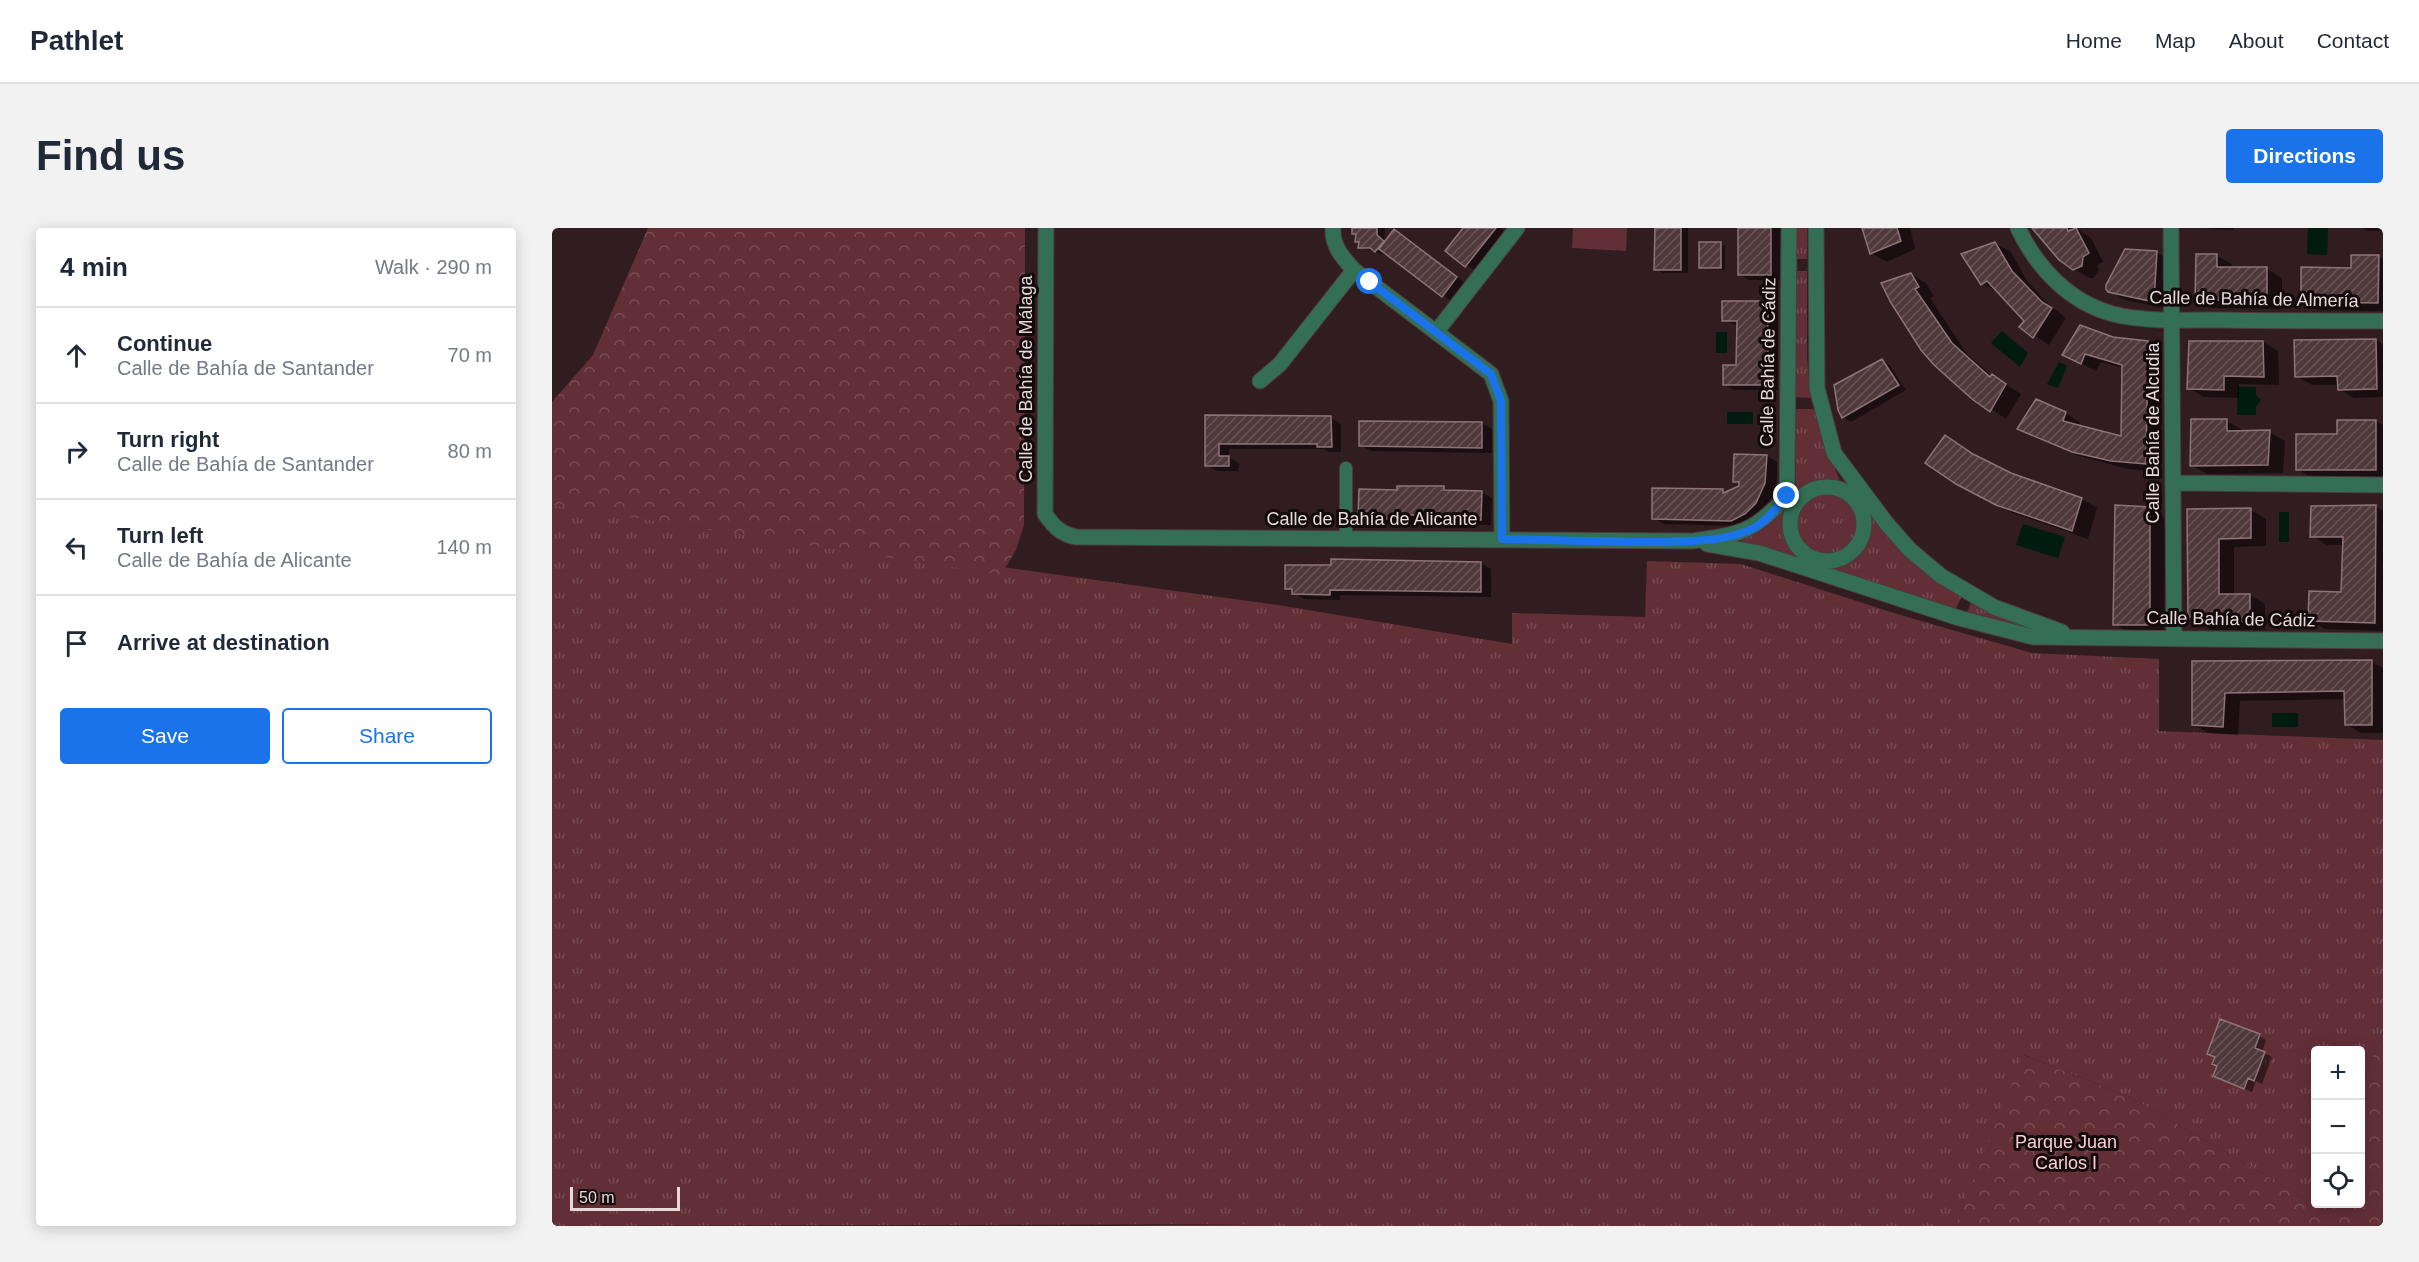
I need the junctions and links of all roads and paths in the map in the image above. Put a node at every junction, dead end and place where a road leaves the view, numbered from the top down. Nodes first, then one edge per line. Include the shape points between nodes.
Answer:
1 (1046, 228) edge
2 (1332, 228) edge
3 (1517, 228) edge
4 (1789, 228) edge
5 (1816, 228) edge
6 (2018, 228) edge
7 (2171, 228) edge
8 (1354, 270) junction
9 (2172, 320) junction
10 (2383, 321) edge
11 (1437, 332) junction
12 (1260, 381) dead end
13 (1346, 468) dead end
14 (2173, 483) junction
15 (2383, 485) edge
16 (1792, 499) junction
17 (1862, 499) junction
18 (1054, 527) joint
19 (1346, 538) junction
20 (1502, 539) junction
21 (1692, 541) junction
22 (1818, 566) junction
23 (2079, 637) junction
24 (2174, 638) junction
25 (2382, 640) edge

1 - 18 street, Calle de Bahía de Málaga via 1045,514
2 - 8 street via 1332,240
3 - 11 street
4 - 16 street, Calle Bahía de Cádiz
5 - 17 street, Calle Bahía de Cádiz via 1817,388 1834,453
6 - 9 street, Calle de Bahía de Almería via 2028,249 2057,284 2081,299 2113,314
7 - 9 street, Calle Bahía de Alcudia
8 - 11 street
8 - 12 street via 1280,364
9 - 10 street, Calle de Bahía de Almería
9 - 14 street, Calle Bahía de Alcudia
11 - 20 street via 1491,374 1501,401
13 - 19 street
14 - 15 street
14 - 24 street, Calle Bahía de Alcudia
16 - 17 street via 1827,487
16 - 21 street, Calle de Bahía de Alicante via 1754,528
16 - 22 street via 1792,538
17 - 22 street via 1861,539 1844,557
17 - 23 street, Calle Bahía de Cádiz via 1910,550 1941,576 1994,607
18 - 19 street, Calle de Bahía de Alicante via 1076,537
19 - 20 street, Calle de Bahía de Alicante
20 - 21 street, Calle de Bahía de Alicante
21 - 22 street, Calle de Bahía de Alicante
22 - 23 street, Calle Bahía de Cádiz via 1959,618 2033,637
23 - 24 street, Calle Bahía de Cádiz
24 - 25 street, Calle Bahía de Cádiz

